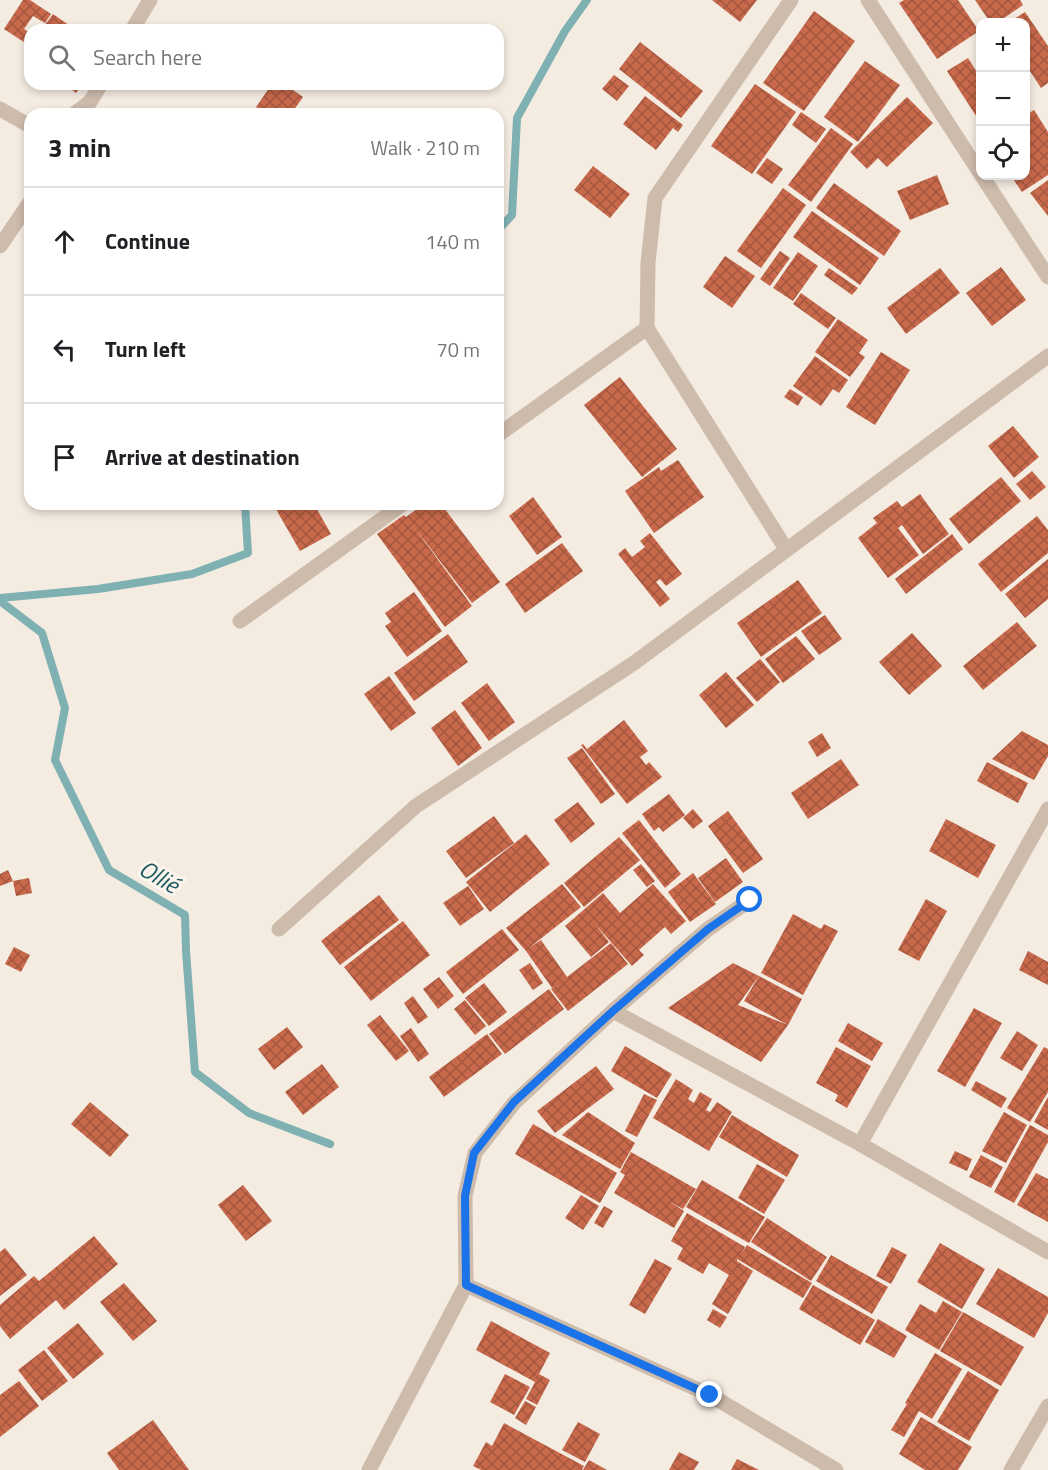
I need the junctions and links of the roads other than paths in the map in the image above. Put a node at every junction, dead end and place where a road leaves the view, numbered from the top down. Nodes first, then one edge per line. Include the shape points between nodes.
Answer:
1 (150, 0) edge
2 (791, 0) edge
3 (868, 0) edge
4 (136, 24) edge
5 (97, 90) edge
6 (82, 108) edge
7 (0, 109) edge
8 (24, 123) edge
9 (976, 166) edge
10 (985, 180) edge
11 (24, 211) edge
12 (0, 246) edge
13 (1048, 277) edge
14 (647, 328) junction
15 (1048, 356) edge
16 (504, 431) edge
17 (394, 510) edge
18 (786, 549) junction
19 (240, 621) dead end
20 (1048, 809) edge
21 (750, 900) dead end
22 (279, 929) dead end
23 (613, 1011) junction
24 (860, 1144) junction
25 (1048, 1252) edge
26 (466, 1285) junction
27 (1048, 1406) edge
28 (369, 1470) edge
29 (836, 1470) edge
30 (1011, 1470) edge

1 - 4 street
2 - 14 street via 655,198
3 - 9 street
5 - 6 street
7 - 8 street
10 - 13 street
11 - 12 street
14 - 16 street
14 - 18 street
15 - 18 street
17 - 19 street
18 - 22 street via 634,663 416,806
20 - 24 street
21 - 23 street via 708,929
23 - 24 street
23 - 26 street via 514,1102 474,1153 465,1196
24 - 25 street
26 - 28 street
26 - 29 street via 710,1395
27 - 30 street

